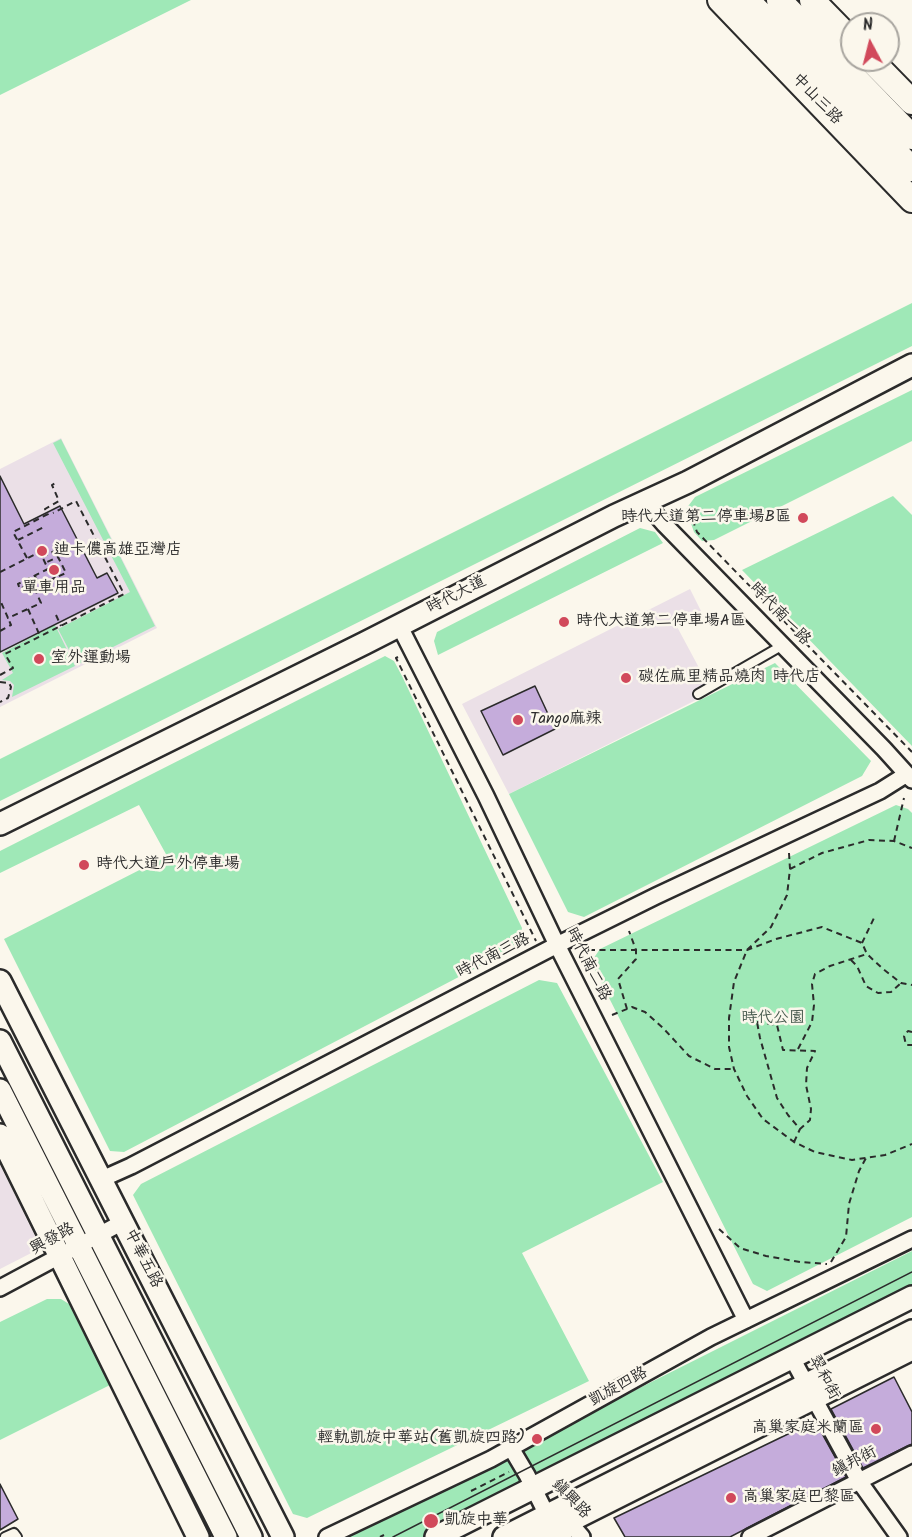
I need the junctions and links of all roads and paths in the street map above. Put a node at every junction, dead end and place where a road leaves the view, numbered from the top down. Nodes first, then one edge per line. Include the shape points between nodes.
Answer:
1 (720, 0) edge
2 (747, 0) edge
3 (779, 0) edge
4 (812, 0) edge
5 (840, 29) edge
6 (883, 72) edge
7 (912, 102) edge
8 (912, 137) edge
9 (912, 169) edge
10 (912, 200) edge
11 (912, 365) edge
12 (57, 482) dead end
13 (644, 501) junction
14 (689, 510) dead end
15 (53, 513) dead end
16 (34, 521) junction
17 (46, 526) dead end
18 (38, 530) junction
19 (18, 540) junction
20 (62, 548) dead end
21 (42, 557) junction
22 (27, 558) junction
23 (45, 563) junction
24 (48, 569) junction
25 (0, 572) edge
26 (35, 575) junction
27 (30, 578) junction
28 (55, 578) junction
29 (32, 583) junction
30 (0, 600) edge
31 (28, 609) junction
32 (56, 615) dead end
33 (8, 618) junction
34 (399, 625) junction
35 (61, 626) junction
36 (0, 631) edge
37 (40, 636) junction
38 (783, 645) junction
39 (0, 652) edge
40 (5, 654) junction
41 (396, 658) dead end
42 (0, 675) edge
43 (0, 682) edge
44 (698, 694) dead end
45 (0, 702) edge
46 (912, 752) edge
47 (909, 777) edge
48 (904, 798) dead end
49 (0, 824) edge
50 (894, 841) junction
51 (912, 848) edge
52 (789, 853) dead end
53 (790, 869) junction
54 (874, 918) dead end
55 (629, 931) dead end
56 (537, 942) dead end
57 (862, 943) junction
58 (557, 945) junction
59 (589, 950) dead end
60 (636, 950) junction
61 (747, 950) junction
62 (867, 954) junction
63 (852, 960) junction
64 (0, 981) edge
65 (901, 983) junction
66 (912, 985) edge
67 (627, 1009) junction
68 (612, 1015) dead end
69 (912, 1032) edge
70 (0, 1041) edge
71 (912, 1045) edge
72 (798, 1049) junction
73 (734, 1069) junction
74 (0, 1090) edge
75 (800, 1129) junction
76 (0, 1135) edge
77 (794, 1142) junction
78 (912, 1144) edge
79 (866, 1158) junction
80 (102, 1179) junction
81 (123, 1222) junction
82 (719, 1229) dead end
83 (98, 1235) junction
84 (912, 1239) edge
85 (70, 1251) junction
86 (0, 1288) edge
87 (912, 1297) edge
88 (912, 1312) edge
89 (746, 1320) junction
90 (912, 1331) edge
91 (912, 1349) edge
92 (802, 1377) junction
93 (511, 1448) junction
94 (912, 1454) edge
95 (497, 1479) dead end
96 (859, 1481) junction
97 (471, 1491) dead end
98 (555, 1515) edge
99 (384, 1535) dead end
100 (5, 1537) edge
101 (16, 1537) edge
102 (198, 1537) edge
103 (226, 1537) edge
104 (251, 1537) edge
105 (283, 1537) edge
106 (327, 1537) edge
107 (380, 1537) edge
108 (436, 1537) edge
109 (468, 1537) edge
110 (504, 1537) edge
111 (538, 1537) edge
112 (751, 1537) edge
113 (899, 1537) edge

1 - 10 main road, 中山三路
2 - 9 main road, 中山三路
3 - 8 main road
4 - 5 main road
6 - 7 main road
11 - 13 street, 時代大道
12 - 16 path via 52,485 59,501 45,509 48,514
13 - 34 street, 時代大道
13 - 38 street, 時代南一路
14 - 46 path via 697,532
15 - 35 path via 76,501 124,594
16 - 18 path
16 - 19 path via 14,532
17 - 18 path
18 - 19 path
19 - 22 path
20 - 21 path
21 - 22 path via 40,552
21 - 23 path
22 - 25 path
23 - 24 path
23 - 28 path via 58,557 66,573
24 - 26 path
24 - 28 path
26 - 27 path
26 - 28 path via 39,585
27 - 29 path
27 - 29 path via 18,584 20,589
29 - 31 path via 41,603
30 - 33 path
31 - 33 path
31 - 37 path
32 - 35 path
33 - 36 path via 11,625
34 - 49 street, 時代大道
34 - 58 street, 時代南二路
35 - 37 path
37 - 40 path
38 - 44 lane
38 - 47 street, 時代南一路
39 - 40 path
40 - 42 path via 12,668
41 - 56 path
43 - 45 path via 11,687 8,698
47 - 58 street, 時代南三路
48 - 50 path
50 - 51 path
50 - 53 path via 869,840 822,853
52 - 53 path
53 - 61 path via 787,895 771,927
54 - 57 path
55 - 60 path
57 - 61 path via 822,927
57 - 62 path
58 - 80 street, 時代南三路
58 - 89 street, 時代南二路
59 - 60 path
60 - 61 path
60 - 67 path via 636,959 618,979
61 - 73 path via 734,982 729,1018
62 - 63 path
62 - 65 path
63 - 65 path via 866,986 878,993 891,992
63 - 72 path via 815,974 812,1022
64 - 80 street, 中華五路
65 - 66 path
67 - 68 path
67 - 73 path via 645,1012 689,1056 715,1069
69 - 71 path via 904,1036 906,1045
70 - 83 street, 中華五路
72 - 75 path via 815,1051 807,1068 810,1120
72 - 75 path via 783,1050 777,1025 758,1022 777,1098
73 - 77 path via 764,1119
74 - 85 street
75 - 77 path
76 - 85 street
77 - 79 path via 815,1152 852,1160
78 - 79 path
79 - 82 path via 849,1204 846,1237 830,1264 777,1258 740,1248
80 - 81 street, 中華五路
81 - 83 street, 興發路
81 - 105 street, 中華五路
83 - 85 street, 興發路
83 - 104 street, 中華五路
84 - 89 street, 凱旋四路
85 - 86 street, 興發路
85 - 102 street
85 - 103 street
87 - 92 street
88 - 92 street
89 - 93 street, 凱旋四路
90 - 92 street
91 - 92 street
92 - 96 street, 翠和街
92 - 98 street
92 - 98 street
93 - 98 street, 鎮興路
93 - 106 street, 凱旋四路
94 - 96 street, 鎮邦街
95 - 97 path
96 - 112 street, 鎮邦街
96 - 113 street, 翠和街
98 - 108 street
98 - 109 street
98 - 110 street
98 - 111 street
99 - 107 path
100 - 101 lane via 14,1533

